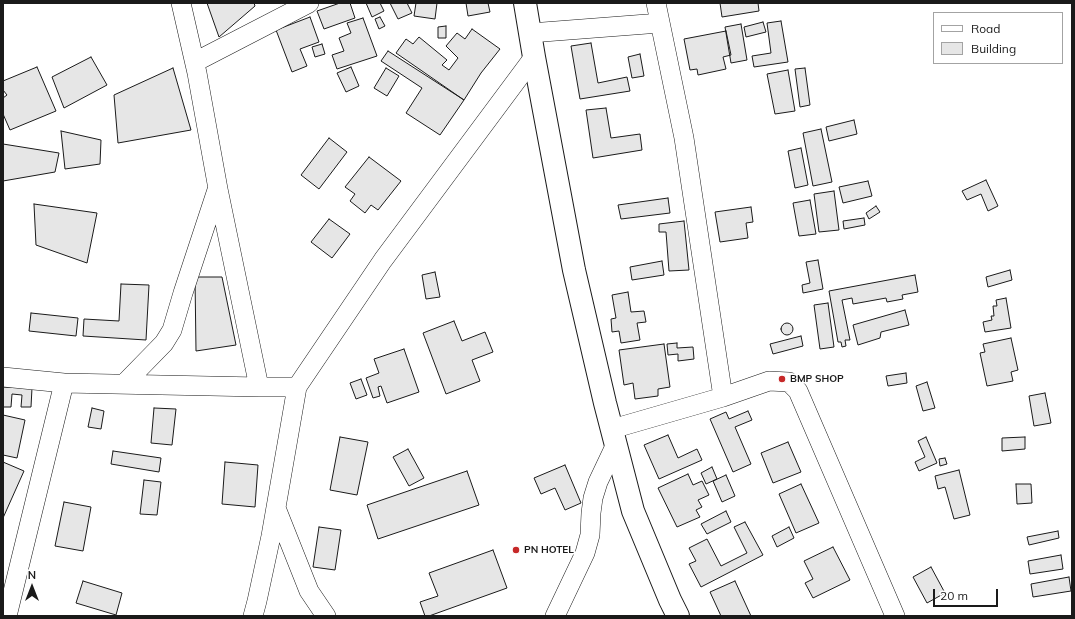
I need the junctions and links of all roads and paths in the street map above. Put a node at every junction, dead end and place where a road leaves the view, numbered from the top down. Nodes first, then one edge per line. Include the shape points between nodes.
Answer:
1 (181, 3) edge
2 (309, 3) edge
3 (525, 3) edge
4 (656, 3) edge
5 (660, 23) junction
6 (530, 33) junction
7 (534, 57) junction
8 (195, 62) junction
9 (218, 189) junction
10 (3, 377) edge
11 (64, 383) junction
12 (124, 384) junction
13 (259, 387) junction
14 (296, 387) junction
15 (723, 397) junction
16 (614, 437) junction
17 (276, 508) junction
18 (11, 568) edge
19 (7, 616) edge
20 (253, 616) edge
21 (326, 616) edge
22 (555, 616) edge
23 (678, 616) edge
24 (895, 616) edge

1 - 8 street
2 - 8 street
3 - 6 street
4 - 5 street
5 - 6 street
5 - 15 street via 684,138
6 - 7 street
7 - 14 street via 383,260
7 - 16 street via 574,270
8 - 9 street
9 - 12 street via 172,330 164,343
9 - 13 street
10 - 11 street
11 - 12 street
11 - 18 street
12 - 13 street
13 - 14 street
14 - 17 street
15 - 16 street
15 - 24 street via 770,381 789,382 798,391
16 - 22 street via 593,498 590,535 585,553
16 - 23 street via 633,511
17 - 20 street
17 - 21 street via 309,592
18 - 19 street

